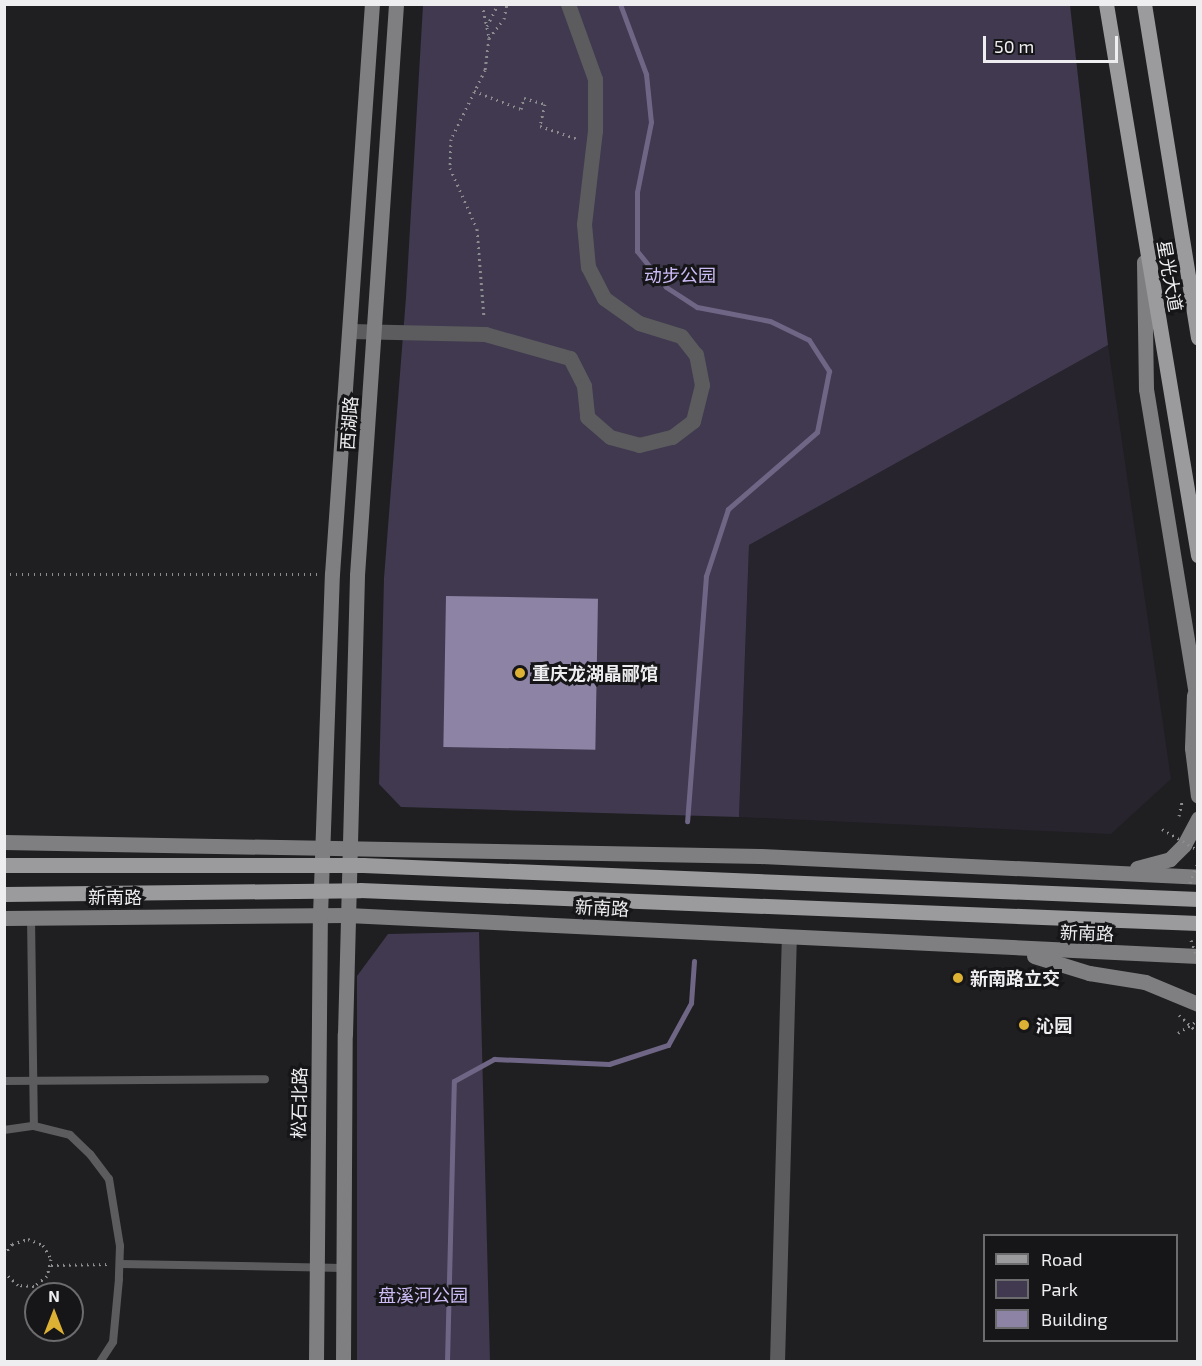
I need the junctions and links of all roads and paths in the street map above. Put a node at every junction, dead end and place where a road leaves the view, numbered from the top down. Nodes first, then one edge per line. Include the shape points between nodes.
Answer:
1 (372, 4) edge
2 (396, 4) edge
3 (482, 4) edge
4 (498, 4) edge
5 (507, 4) edge
6 (568, 4) edge
7 (1106, 4) edge
8 (1144, 4) edge
9 (487, 26) junction
10 (489, 38) junction
11 (474, 91) junction
12 (592, 145) junction
13 (1181, 232) junction
14 (1144, 238) junction
15 (1197, 284) edge
16 (350, 331) junction
17 (375, 332) junction
18 (485, 334) junction
19 (1197, 338) edge
20 (1197, 555) edge
21 (4, 574) edge
22 (332, 574) junction
23 (1194, 686) junction
24 (1197, 706) edge
25 (1190, 796) edge
26 (1197, 819) edge
27 (1162, 829) dead end
28 (1171, 835) junction
29 (4, 842) edge
30 (1165, 842) dead end
31 (322, 845) junction
32 (348, 845) junction
33 (1197, 850) edge
34 (4, 865) edge
35 (1106, 873) junction
36 (1197, 877) edge
37 (4, 894) edge
38 (1197, 899) edge
39 (320, 915) junction
40 (347, 915) junction
41 (32, 917) junction
42 (4, 918) edge
43 (1197, 923) edge
44 (789, 937) junction
45 (1014, 949) junction
46 (1197, 956) edge
47 (1197, 1004) edge
48 (1197, 1020) edge
49 (1178, 1033) dead end
50 (265, 1079) dead end
51 (4, 1081) edge
52 (33, 1081) junction
53 (34, 1126) junction
54 (4, 1130) edge
55 (4, 1255) edge
56 (51, 1264) junction
57 (120, 1264) junction
58 (317, 1268) junction
59 (343, 1268) junction
60 (4, 1272) edge
61 (100, 1362) edge
62 (316, 1362) edge
63 (342, 1362) edge
64 (777, 1362) edge

1 - 16 street, 西湖路
2 - 17 street, 西湖路
3 - 9 path
4 - 9 path
5 - 10 path via 504,19
6 - 12 street via 595,79
7 - 14 main road, 星光大道
8 - 13 main road, 星光大道
9 - 10 path
10 - 11 path via 484,70
11 - 12 path via 520,109 524,98 545,104 540,126
11 - 18 path via 451,139 450,168 477,229
12 - 18 street via 584,224 588,267 604,298 639,323 681,336 696,356 702,385 693,421 672,437 639,445 610,437 587,417 584,386 570,358
13 - 15 street
13 - 19 main road, 星光大道
14 - 20 main road, 星光大道
14 - 23 street via 1146,389
16 - 17 street
16 - 22 street, 西湖路
17 - 18 street
17 - 32 street, 西湖路 via 357,575
21 - 22 path
22 - 31 street, 西湖路
23 - 24 street
23 - 25 street
25 - 28 path
26 - 35 street via 1184,845 1170,859 1154,866
27 - 28 path, bridge
28 - 30 path
28 - 33 path, bridge
29 - 31 street
31 - 32 street
31 - 39 street, 松石北路
32 - 35 street via 760,856
32 - 40 street
34 - 38 main road, 新南路, bridge via 363,865
35 - 36 street
37 - 43 main road, 新南路, bridge via 360,890
39 - 40 street, 新南路
39 - 41 street, 新南路
39 - 58 street, 松石北路
40 - 44 street, 新南路
40 - 59 street
41 - 42 street, 新南路
41 - 52 lane
44 - 45 street, 新南路
44 - 64 street
45 - 46 street, 新南路
45 - 47 street via 1089,973 1145,982
48 - 49 path
50 - 52 lane
51 - 52 lane
52 - 53 lane
53 - 54 lane
53 - 57 lane via 70,1135 109,1179
55 - 56 path via 19,1240 36,1240 48,1252
56 - 57 path
56 - 60 path via 47,1276 34,1286 18,1285
57 - 58 lane
57 - 61 lane via 113,1342
58 - 59 lane
58 - 62 street, 松石北路
59 - 63 street

